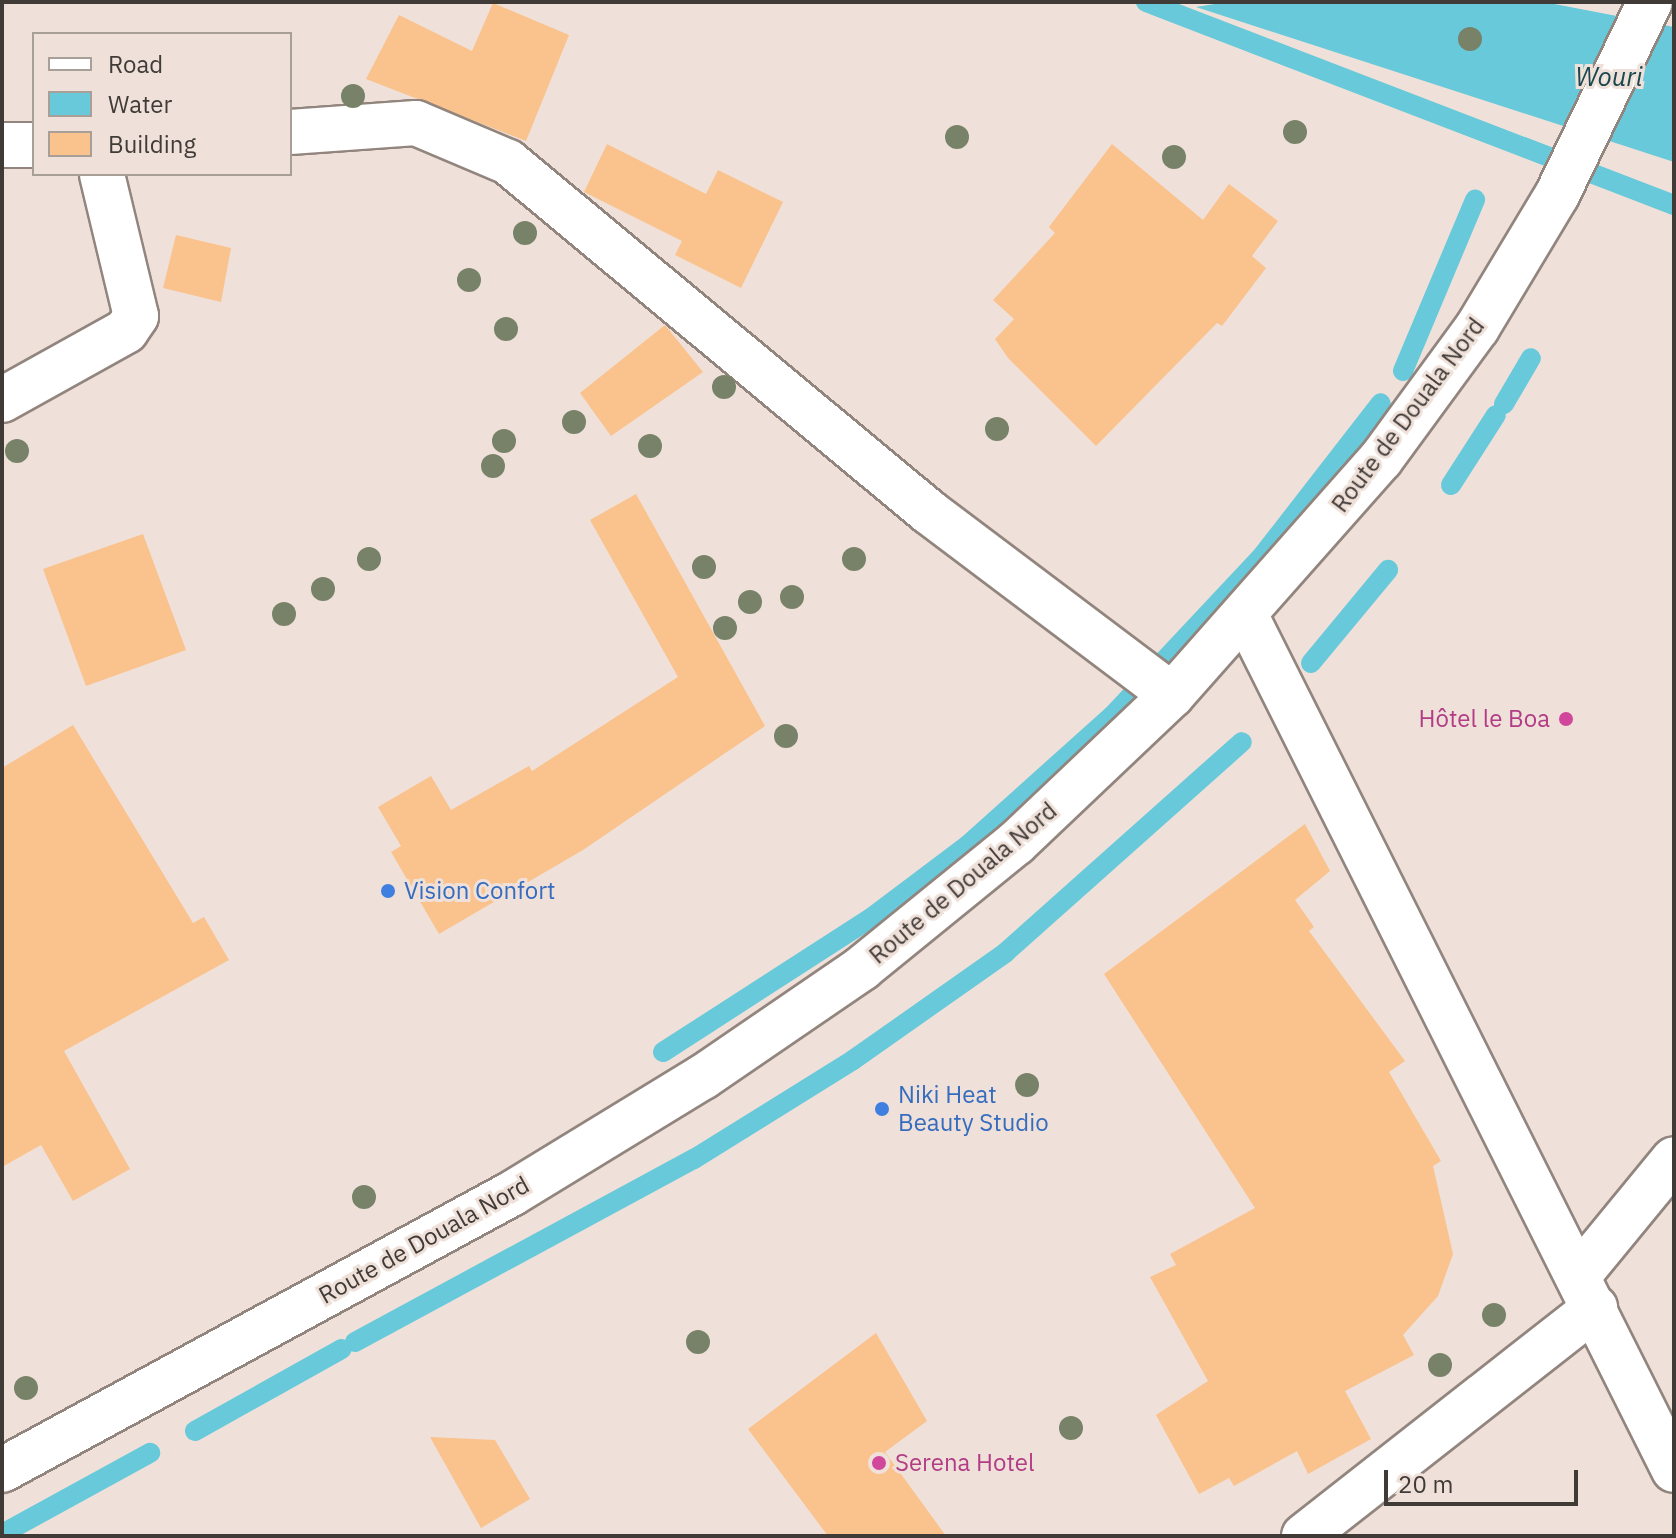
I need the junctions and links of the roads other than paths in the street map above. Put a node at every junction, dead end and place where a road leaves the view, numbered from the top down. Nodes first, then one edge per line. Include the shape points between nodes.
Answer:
1 (1650, 2) edge
2 (292, 132) edge
3 (2, 145) edge
4 (32, 145) edge
5 (102, 176) edge
6 (2, 400) edge
7 (1246, 616) junction
8 (1172, 695) junction
9 (1674, 1159) edge
10 (1586, 1292) junction
11 (2, 1470) edge
12 (1674, 1470) edge
13 (1304, 1536) edge

1 - 7 street, Route de Douala Nord via 1557,195 1469,340 1381,459
2 - 8 street via 416,123 508,162 929,512
3 - 4 street
5 - 6 street via 136,316 126,331
7 - 8 street, Route de Douala Nord
7 - 10 street
8 - 11 street, Route de Douala Nord via 1016,843 862,968 703,1077 511,1194
9 - 10 street
10 - 12 street
10 - 13 street

